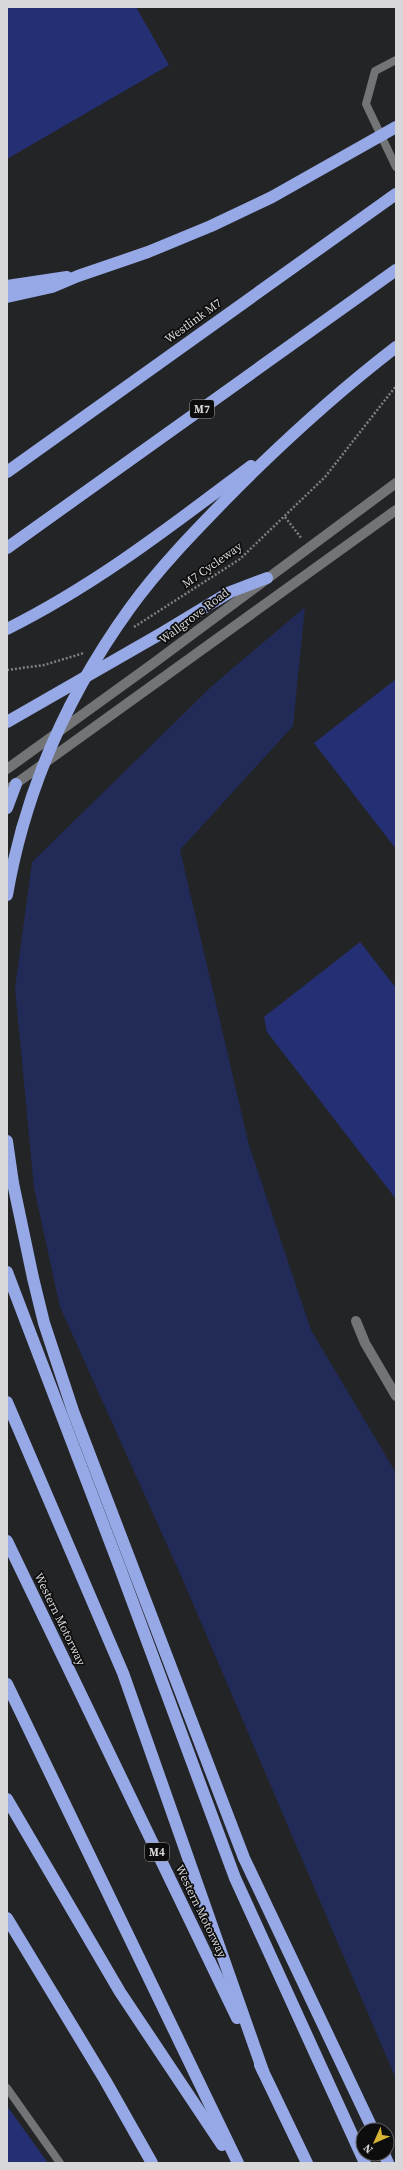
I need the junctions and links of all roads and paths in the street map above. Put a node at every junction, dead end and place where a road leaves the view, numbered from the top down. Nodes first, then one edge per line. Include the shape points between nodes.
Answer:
1 (396, 60) edge
2 (396, 127) edge
3 (396, 167) edge
4 (396, 194) edge
5 (396, 270) edge
6 (78, 276) junction
7 (7, 286) edge
8 (7, 297) edge
9 (396, 346) edge
10 (396, 386) edge
11 (284, 441) junction
12 (7, 472) edge
13 (396, 483) edge
14 (396, 510) edge
15 (285, 517) junction
16 (7, 548) edge
17 (308, 548) junction
18 (267, 578) junction
19 (7, 628) edge
20 (128, 631) dead end
21 (91, 650) dead end
22 (7, 670) edge
23 (7, 722) edge
24 (7, 769) edge
25 (11, 787) edge
26 (7, 808) edge
27 (7, 895) edge
28 (7, 1141) edge
29 (7, 1273) edge
30 (356, 1321) dead end
31 (396, 1396) edge
32 (7, 1402) edge
33 (7, 1541) edge
34 (7, 1684) edge
35 (7, 1800) edge
36 (7, 1918) edge
37 (263, 2071) junction
38 (7, 2088) edge
39 (369, 2122) edge
40 (60, 2163) edge
41 (152, 2163) edge
42 (234, 2163) edge
43 (238, 2163) edge
44 (307, 2163) edge
45 (365, 2163) edge

1 - 3 lane via 376,71 366,104
2 - 6 highway via 272,197 211,226 148,252
4 - 12 highway, Westlink M7
5 - 16 highway, M7
6 - 7 highway
6 - 8 highway via 52,287
9 - 11 highway
10 - 15 path, M7 Cycleway via 325,477
11 - 19 highway via 119,564 75,592
11 - 27 highway via 169,561 130,608 99,654 70,705 46,758 18,840
13 - 17 main road, Wallgrove Road
14 - 25 main road
15 - 17 path
15 - 20 path, M7 Cycleway via 235,563
17 - 18 main road, Wallgrove Road
18 - 23 highway via 230,592
18 - 24 main road, Wallgrove Road
21 - 22 path via 44,665
25 - 26 highway
28 - 39 highway via 33,1278 44,1323 73,1411 244,1858
29 - 45 highway via 235,1878
30 - 31 main road
32 - 37 highway via 123,1673
33 - 37 highway, Western Motorway / M4
34 - 43 highway
35 - 42 highway via 120,1992
36 - 41 highway via 97,2066
37 - 44 highway, Western Motorway / M4
38 - 40 lane

